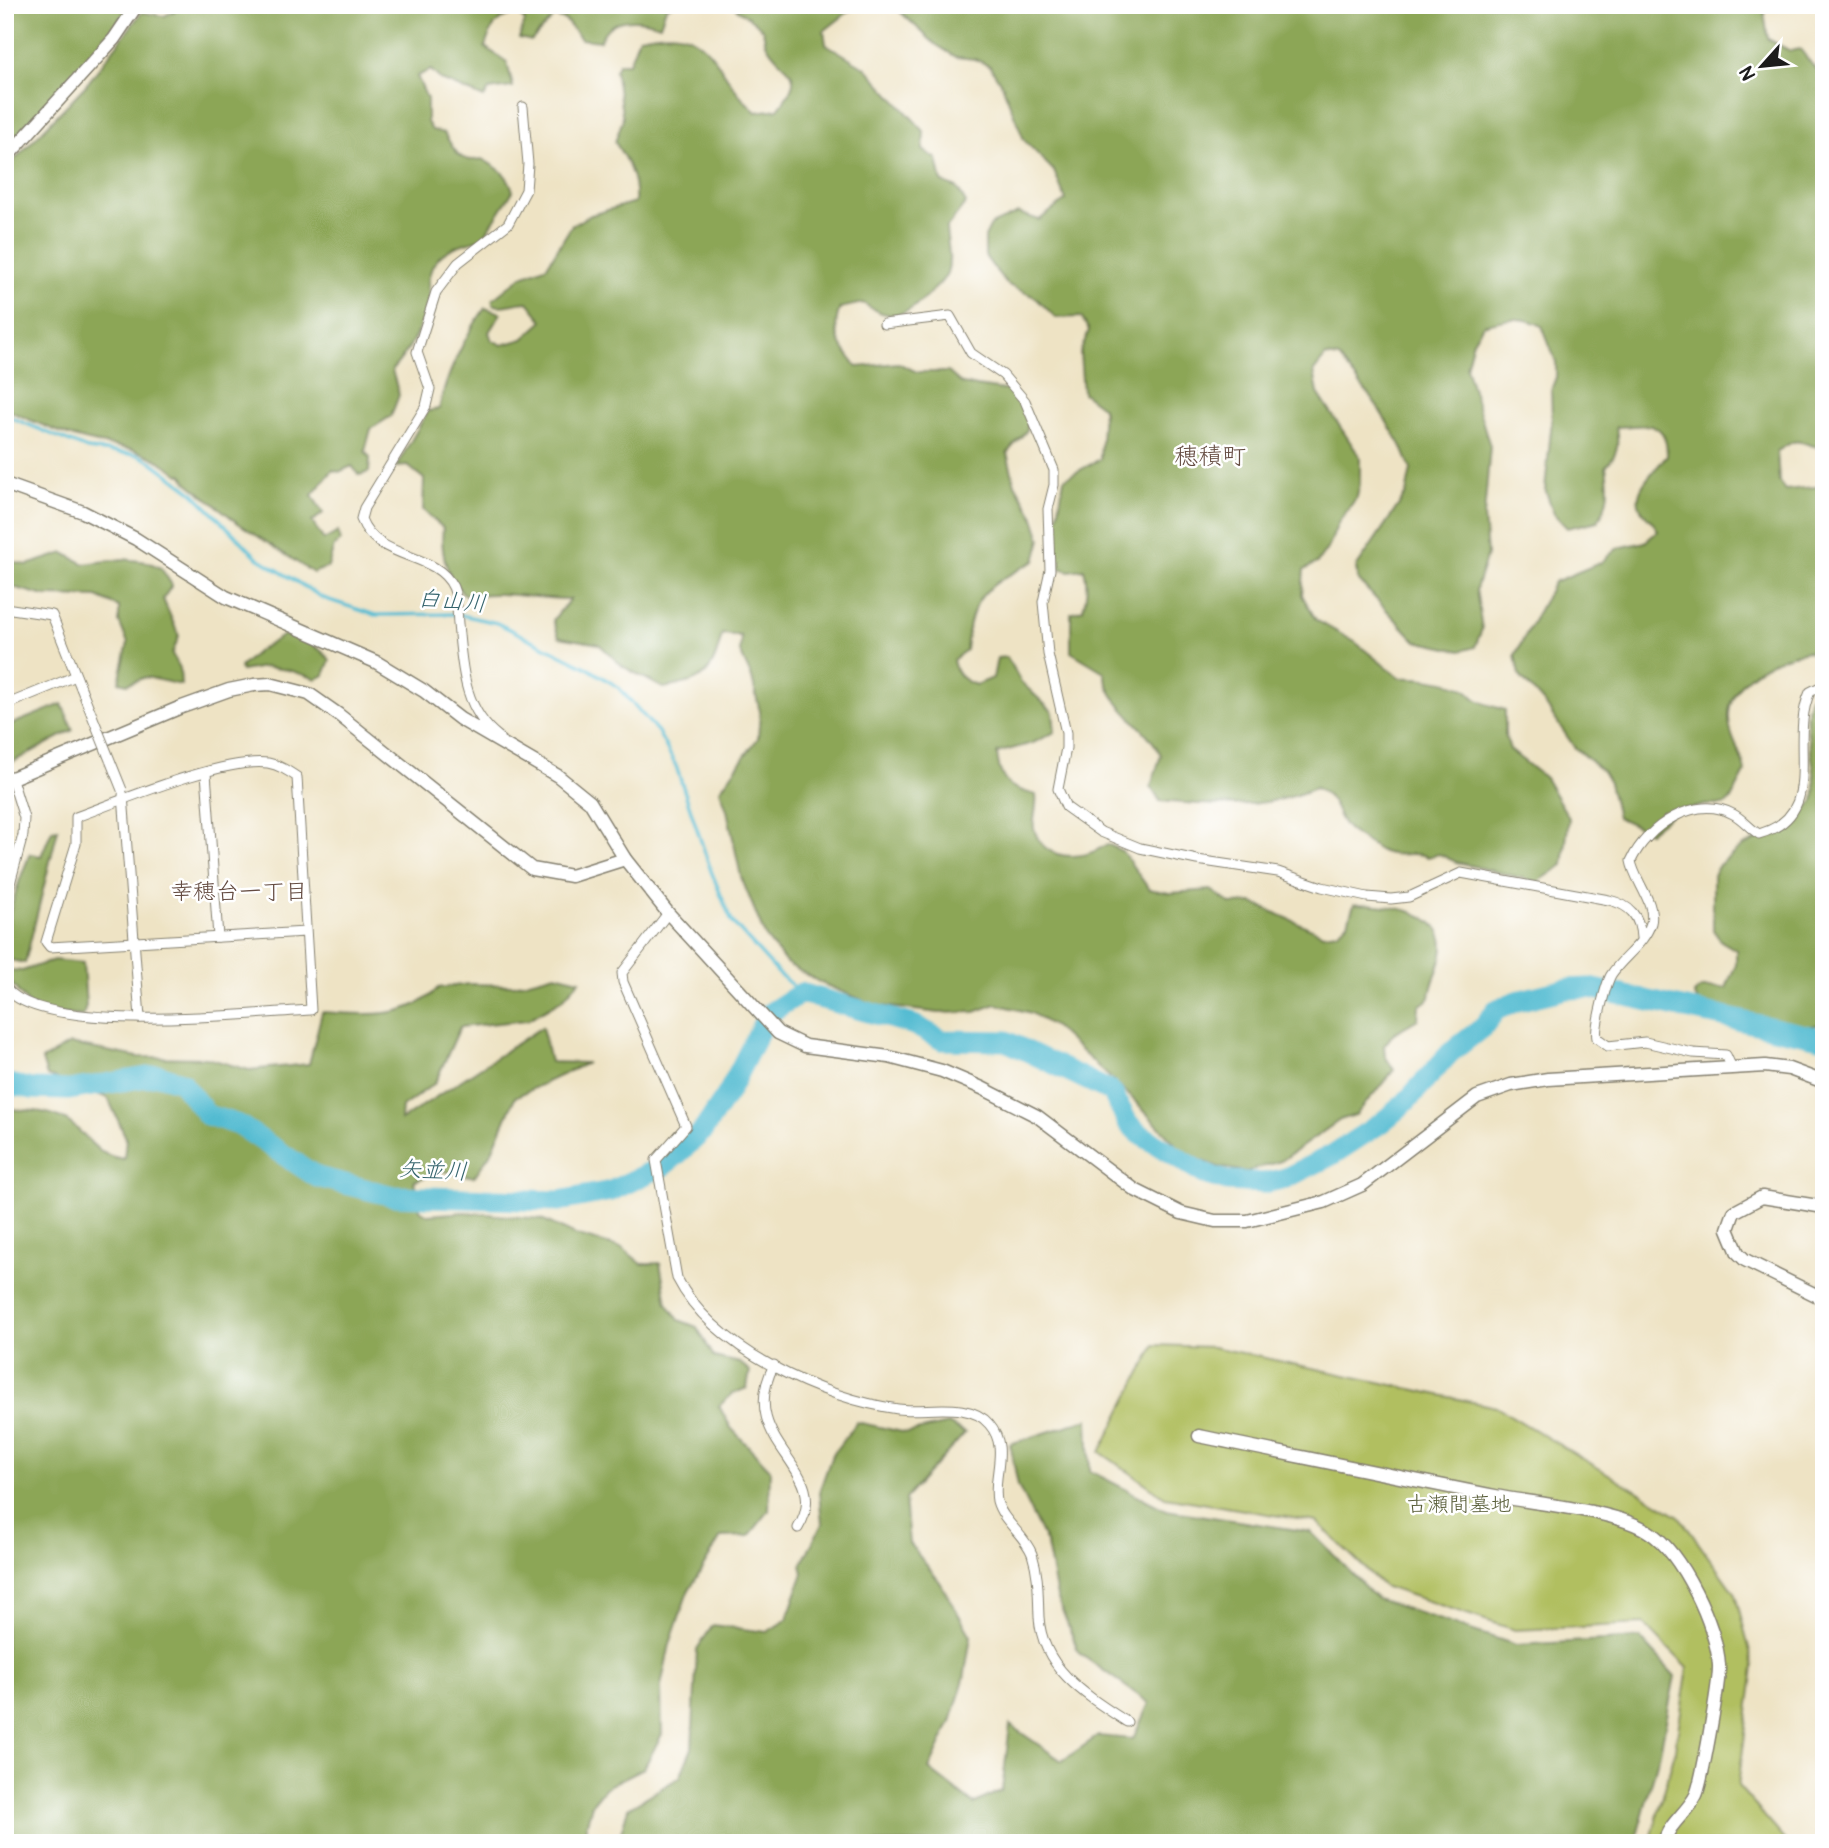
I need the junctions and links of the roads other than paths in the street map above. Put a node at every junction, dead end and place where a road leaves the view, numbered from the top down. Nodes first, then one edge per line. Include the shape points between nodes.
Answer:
1 (137, 5) edge
2 (523, 107) dead end
3 (5, 159) edge
4 (884, 324) dead end
5 (5, 484) edge
6 (5, 608) edge
7 (76, 676) junction
8 (1824, 685) edge
9 (5, 705) edge
10 (509, 745) junction
11 (206, 773) junction
12 (8, 779) edge
13 (123, 801) junction
14 (625, 859) junction
15 (5, 902) edge
16 (668, 913) junction
17 (306, 932) junction
18 (218, 937) junction
19 (1641, 938) junction
20 (133, 945) junction
21 (5, 986) edge
22 (140, 1018) junction
23 (1732, 1068) junction
24 (1824, 1082) edge
25 (1824, 1207) edge
26 (1824, 1299) edge
27 (774, 1365) junction
28 (1199, 1436) dead end
29 (798, 1528) dead end
30 (1127, 1721) dead end
31 (1664, 1843) edge

1 - 3 main road via 114,39
2 - 10 street via 526,190 509,225 458,263 436,292 417,352 430,389 426,406 361,519 373,540 437,569 453,586 466,691 480,716
4 - 19 street via 950,316 971,353 1013,383 1050,456 1055,478 1048,509 1050,562 1043,602 1048,654 1066,733 1058,789 1062,803 1073,813 1118,841 1140,848 1278,872 1367,897 1409,897 1461,873 1609,900 1626,905 1635,915
5 - 10 main road via 83,512 226,597 376,662 460,719
6 - 7 street via 52,615
7 - 9 street
7 - 13 street, bridge
8 - 19 street via 1810,692 1805,707 1811,783 1801,809 1781,826 1759,834 1719,809 1690,811 1665,822 1631,861 1651,908 1651,923
10 - 14 main road via 590,802
11 - 13 street
11 - 17 street via 268,763 298,777
11 - 18 street
12 - 14 main road via 229,690 270,684 309,694 339,715 532,869 571,876
12 - 15 street via 24,818
13 - 20 street
13 - 20 street via 76,817 76,844 46,938 50,947
14 - 16 main road
16 - 23 main road via 778,1033 805,1046 889,1056 942,1071 1037,1116 1135,1190 1166,1207 1215,1221 1267,1217 1347,1193 1471,1101 1511,1085
16 - 27 street via 622,973 686,1126 656,1160 677,1278 709,1321 737,1345
17 - 18 street
17 - 22 street via 311,1010
18 - 20 street
19 - 23 street via 1610,976 1595,1025 1597,1038 1602,1044 1644,1042 1693,1054 1722,1054
20 - 22 street
21 - 22 street via 38,1008 93,1017
23 - 24 main road via 1789,1069
25 - 26 main road via 1762,1197 1734,1212 1728,1229 1745,1260
27 - 29 street via 762,1408 808,1500 807,1514
27 - 30 street via 819,1389 865,1402 899,1409 965,1411 990,1425 999,1442 997,1499 1032,1553 1038,1576 1041,1636 1058,1670
28 - 31 main road via 1624,1520 1658,1539 1687,1578 1713,1636 1719,1667 1700,1783

